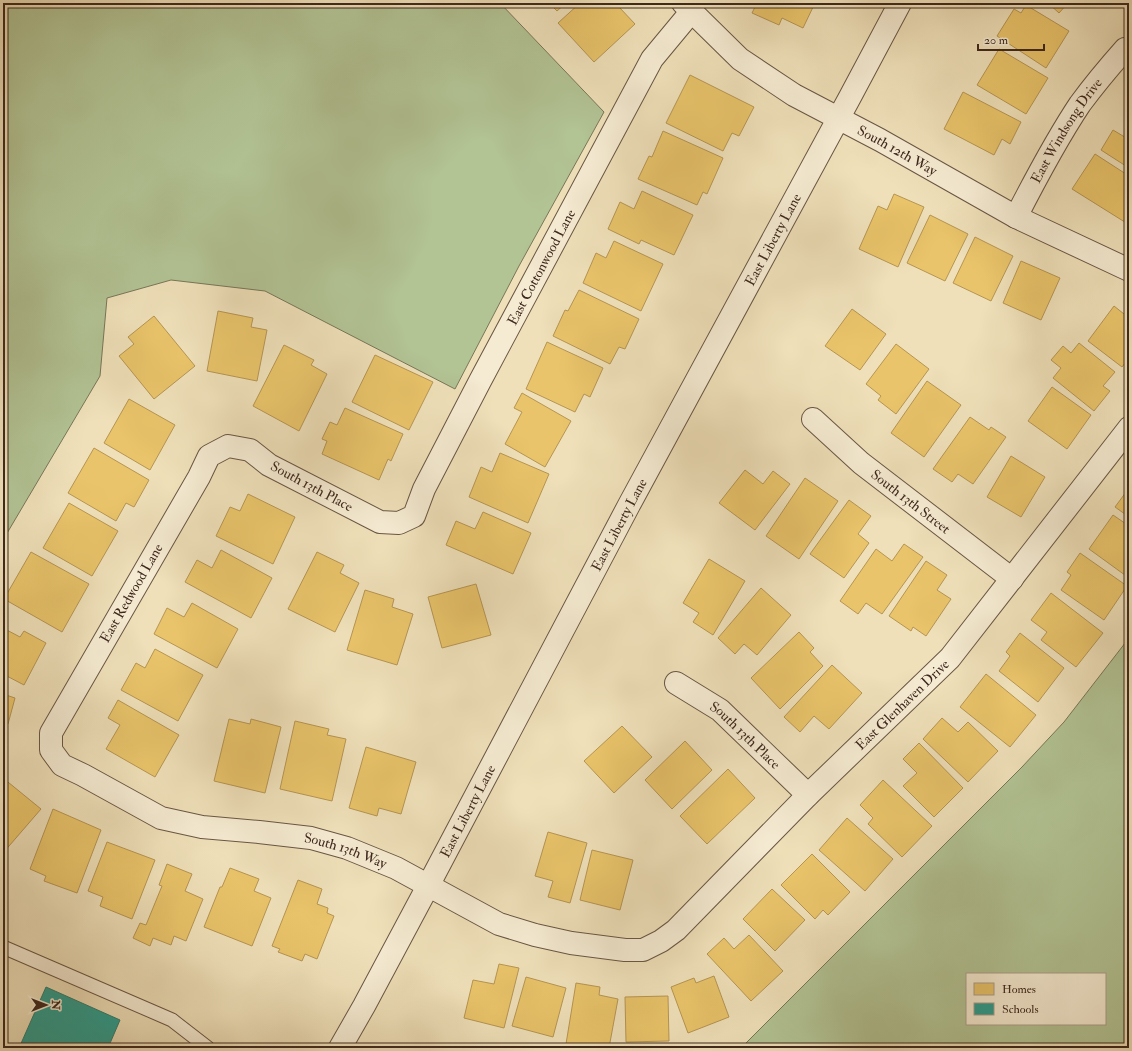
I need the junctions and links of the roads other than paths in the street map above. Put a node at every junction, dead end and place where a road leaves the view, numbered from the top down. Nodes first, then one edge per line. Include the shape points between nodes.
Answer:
1 (900, 3) edge
2 (687, 7) edge
3 (1125, 49) dead end
4 (838, 118) junction
5 (1016, 217) junction
6 (1129, 270) edge
7 (812, 419) dead end
8 (1129, 428) edge
9 (228, 446) joint
10 (399, 523) joint
11 (1012, 579) junction
12 (676, 683) dead end
13 (51, 750) joint
14 (808, 795) junction
15 (428, 886) junction
16 (3, 947) edge
17 (644, 950) joint
18 (3, 952) edge
19 (208, 1048) edge
20 (340, 1048) edge

1 - 4 street, East Liberty Lane
2 - 4 street, South 12th Way via 740,59 794,94
2 - 10 street, East Cottonwood Lane via 652,59 480,381 424,489 414,516
3 - 5 street, East Windsong Drive via 1080,104 1052,149
4 - 5 street, South 12th Way
4 - 15 street, East Liberty Lane via 628,505
5 - 6 street, South 12th Way
7 - 11 street, South 13th Street via 861,463
8 - 11 street, East Glenhaven Drive
9 - 10 street, South 13th Place via 250,450 269,465 380,522
9 - 13 street, East Redwood Lane via 209,456 51,733
11 - 14 street, East Glenhaven Drive via 950,658
12 - 14 street, South 13th Place via 720,710
13 - 15 street, South 13th Way via 62,765 161,818 202,827 311,838 347,848 396,868
14 - 17 street, East Glenhaven Drive via 676,930
15 - 17 street, South 13th Way via 499,924 535,935 596,947
15 - 20 street, East Liberty Lane
16 - 18 lane
16 - 19 lane via 172,1020

